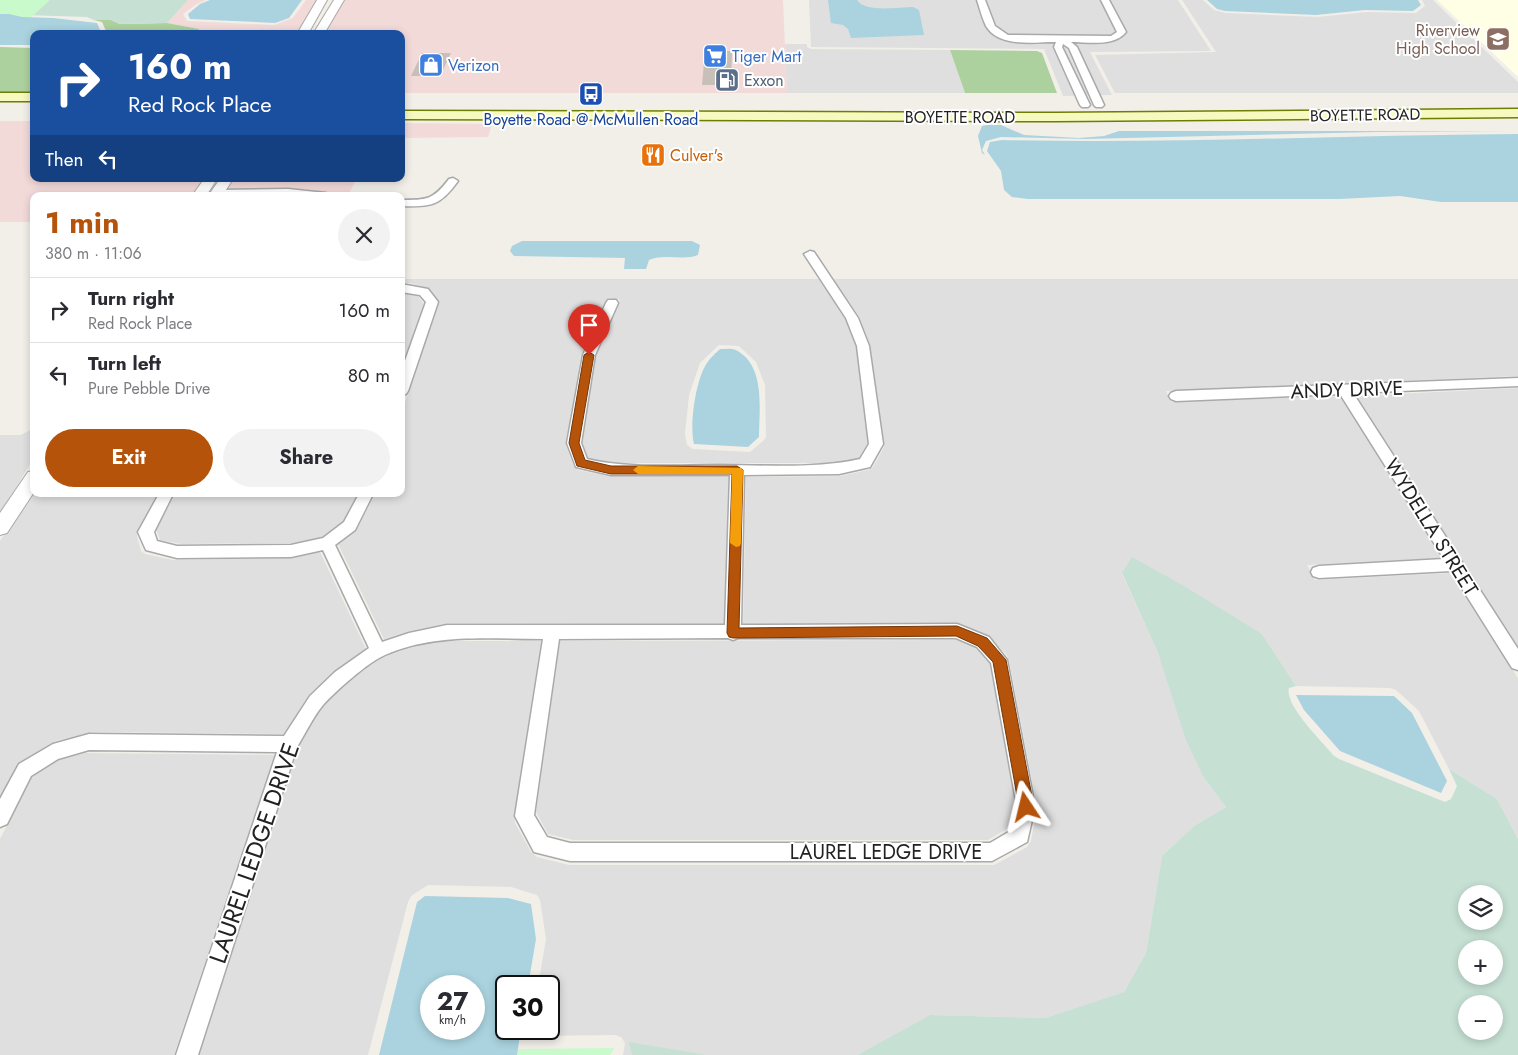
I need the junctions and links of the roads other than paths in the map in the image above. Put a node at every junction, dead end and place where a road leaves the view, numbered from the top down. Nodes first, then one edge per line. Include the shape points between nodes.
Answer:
1 (322, 0) edge
2 (339, 0) edge
3 (981, 0) edge
4 (1105, 0) edge
5 (304, 30) edge
6 (320, 30) edge
7 (1061, 39) junction
8 (0, 97) edge
9 (30, 98) edge
10 (1518, 101) edge
11 (405, 102) edge
12 (674, 104) junction
13 (1093, 105) junction
14 (1518, 107) edge
15 (0, 109) edge
16 (30, 110) edge
17 (1518, 113) edge
18 (405, 115) edge
19 (536, 116) junction
20 (1375, 116) junction
21 (708, 117) junction
22 (948, 117) junction
23 (453, 181) dead end
24 (405, 203) edge
25 (810, 254) dead end
26 (405, 289) edge
27 (612, 303) dead end
28 (405, 380) edge
29 (1518, 382) edge
30 (1344, 390) junction
31 (1176, 396) dead end
32 (737, 470) junction
33 (30, 479) edge
34 (30, 482) edge
35 (20, 496) junction
36 (164, 497) edge
37 (364, 497) edge
38 (0, 528) edge
39 (327, 544) junction
40 (1455, 565) junction
41 (1319, 572) dead end
42 (552, 632) junction
43 (733, 633) junction
44 (378, 650) junction
45 (1518, 662) edge
46 (289, 744) junction
47 (0, 818) edge
48 (186, 1055) edge

1 - 5 street
2 - 6 street
3 - 7 street via 991,29 999,36
4 - 7 street via 1121,34 1106,39
7 - 13 street via 1073,47
7 - 13 street via 1058,47
8 - 9 main road
10 - 13 main road, BOYETTE ROAD
11 - 12 main road, BOYETTE ROAD
12 - 13 main road, BOYETTE ROAD
12 - 19 main road via 658,110 580,110
12 - 21 main road
13 - 22 main road via 1068,110 965,112
14 - 20 main road via 1405,108
15 - 16 main road
17 - 20 main road, BOYETTE ROAD
18 - 19 main road, BOYETTE ROAD
19 - 21 main road, BOYETTE ROAD
20 - 22 main road, BOYETTE ROAD
21 - 22 main road, BOYETTE ROAD
23 - 24 street via 441,198 433,203
25 - 32 street via 852,318 863,346 876,444 865,464 839,469
26 - 28 street via 424,292 432,302
27 - 32 street via 589,355 574,443 581,463 611,470
29 - 30 street, ANDY DRIVE
30 - 31 street, ANDY DRIVE
30 - 40 street, WYDELLA STREET
32 - 43 street
33 - 35 street
34 - 35 street
35 - 38 street
36 - 39 street via 146,532 151,546 177,552 291,551
37 - 39 street via 350,526
39 - 44 street
40 - 41 street
40 - 45 street, WYDELLA STREET
42 - 43 street, LAUREL LEDGE DRIVE
42 - 43 street, LAUREL LEDGE DRIVE via 524,816 540,845 570,852 992,852 1020,836 1026,807 999,660 983,642 957,631
42 - 44 street, LAUREL LEDGE DRIVE via 447,632
44 - 46 street, LAUREL LEDGE DRIVE via 341,676 316,701
46 - 47 street via 89,742 53,752 25,770
46 - 48 street, LAUREL LEDGE DRIVE

